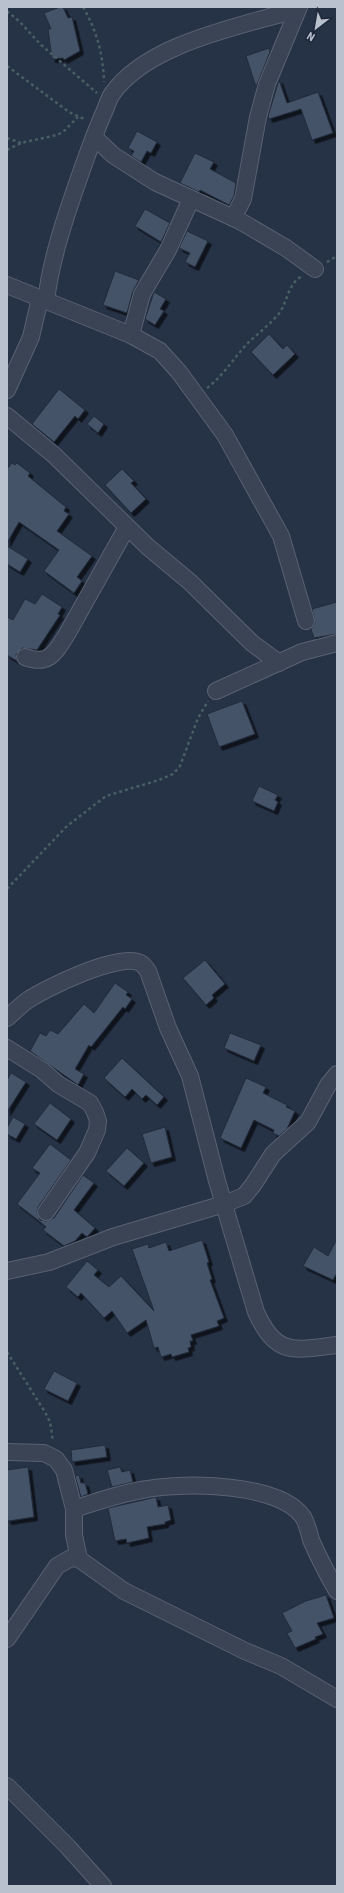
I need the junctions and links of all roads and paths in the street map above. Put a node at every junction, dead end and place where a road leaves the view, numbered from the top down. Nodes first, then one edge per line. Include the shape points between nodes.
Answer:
1 (83, 7) edge
2 (298, 7) edge
3 (7, 11) edge
4 (7, 66) edge
5 (106, 100) junction
6 (78, 117) junction
7 (101, 119) junction
8 (94, 137) junction
9 (7, 138) edge
10 (21, 143) junction
11 (7, 150) edge
12 (191, 199) junction
13 (233, 218) junction
14 (337, 256) edge
15 (315, 269) junction
16 (7, 285) edge
17 (43, 300) junction
18 (131, 335) junction
19 (7, 388) edge
20 (196, 392) junction
21 (7, 416) edge
22 (127, 527) junction
23 (306, 621) dead end
24 (337, 643) edge
25 (25, 657) dead end
26 (279, 663) junction
27 (216, 691) joint
28 (7, 889) edge
29 (7, 1018) edge
30 (7, 1048) edge
31 (337, 1074) edge
32 (224, 1204) junction
33 (46, 1212) dead end
34 (7, 1271) edge
35 (337, 1345) edge
36 (7, 1352) edge
37 (7, 1452) edge
38 (56, 1459) junction
39 (74, 1509) junction
40 (79, 1558) junction
41 (337, 1591) edge
42 (7, 1639) edge
43 (337, 1699) edge
44 (7, 1786) edge
45 (104, 1886) edge

1 - 5 path via 93,23 101,49
2 - 5 street via 210,34 156,58 131,74
2 - 13 street via 267,84 258,117 243,200
3 - 5 path via 40,44
4 - 6 path
5 - 7 street
6 - 7 path via 87,120
6 - 10 path via 57,135
7 - 8 street
8 - 12 street via 135,170
8 - 17 street via 55,254
9 - 10 path
10 - 11 path
12 - 13 street
12 - 18 street via 171,244 142,294
13 - 15 street via 286,248
14 - 15 path
15 - 20 path via 298,278 290,288 277,317 246,345 219,378 208,388
16 - 17 street
17 - 18 street
17 - 19 street via 31,337
18 - 20 street via 160,351
20 - 23 street via 225,435 281,536
21 - 22 street via 54,455
22 - 25 street via 57,650 44,660 35,661
22 - 26 street via 190,582 252,644
24 - 26 street via 302,652
26 - 27 street
27 - 28 path via 204,705 180,766 174,774 106,796 67,826
29 - 32 street via 28,1000 86,971 123,961 142,964 148,971 168,1028 190,1076
30 - 33 street via 90,1104 98,1121 87,1153
31 - 32 street via 328,1085 308,1122 273,1154 244,1196
32 - 34 street via 152,1225 49,1262
32 - 35 street via 264,1331 274,1342 285,1347 299,1349
36 - 38 path via 39,1400 50,1422
37 - 38 street via 44,1453
38 - 39 street via 64,1470
39 - 40 street via 74,1535
39 - 41 street via 109,1497 149,1488 203,1486 247,1489 286,1502 303,1517 325,1571
40 - 42 street via 71,1558 57,1566
40 - 43 street via 124,1591 245,1651 282,1666
44 - 45 street

